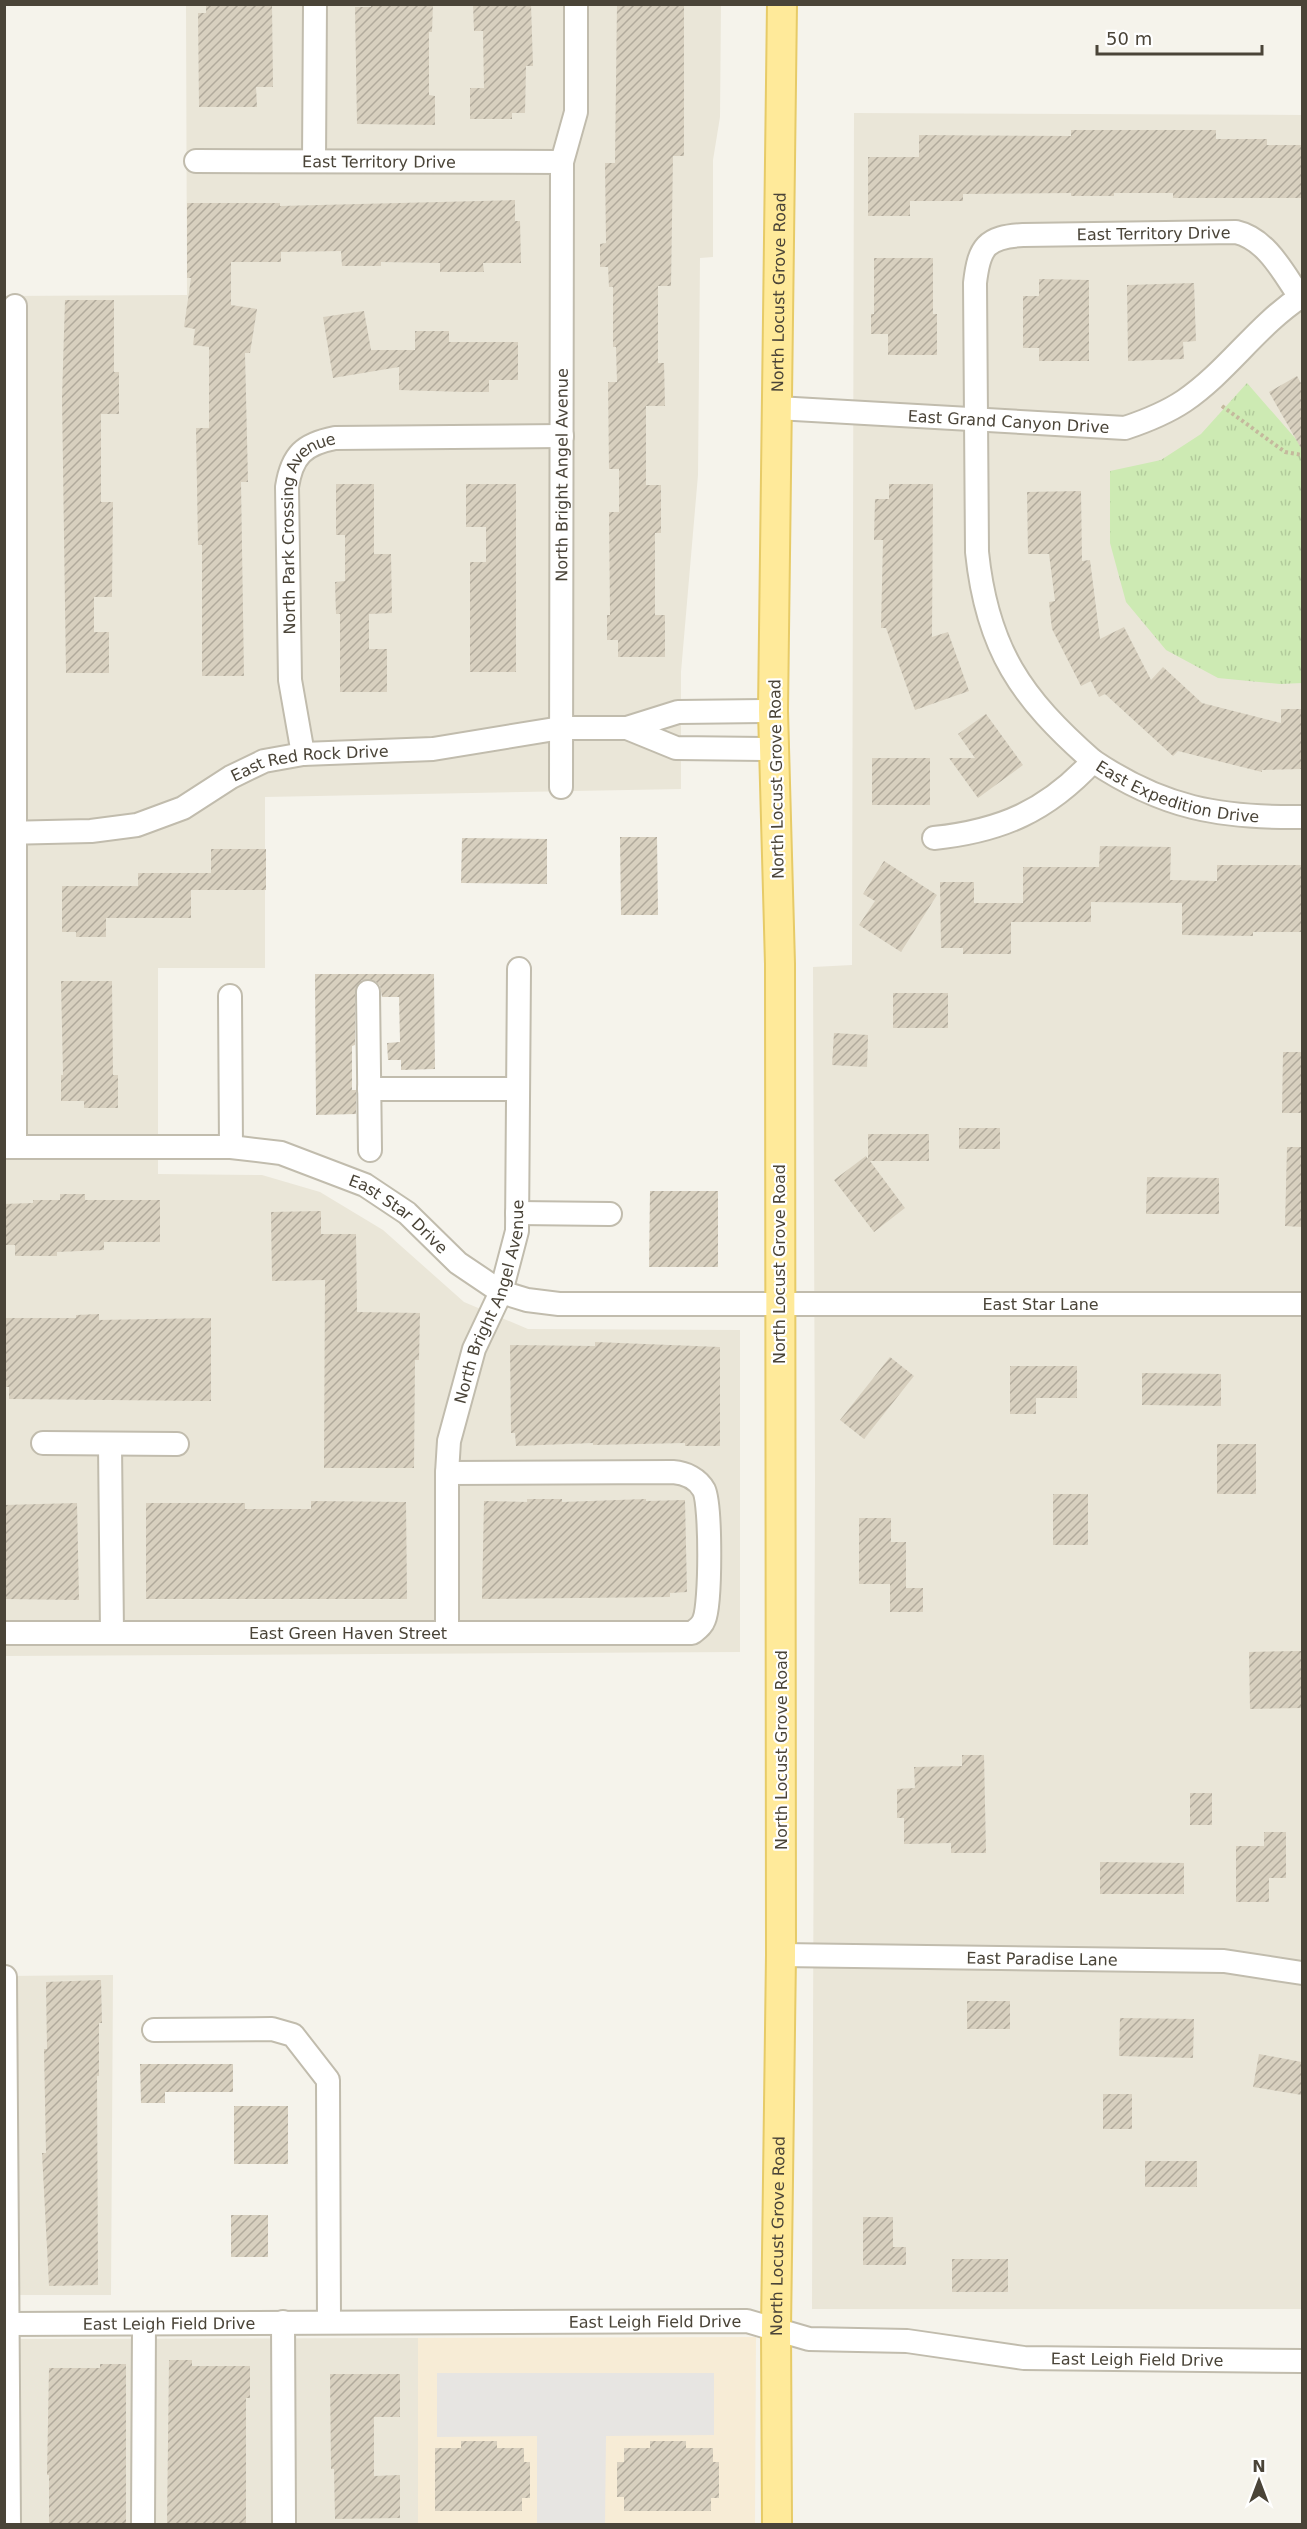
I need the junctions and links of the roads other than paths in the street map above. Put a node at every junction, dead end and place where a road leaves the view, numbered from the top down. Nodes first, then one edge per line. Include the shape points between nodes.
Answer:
1 (315, 4) edge
2 (576, 4) edge
3 (782, 4) edge
4 (196, 161) dead end
5 (314, 161) junction
6 (562, 162) junction
7 (1301, 297) edge
8 (15, 306) dead end
9 (777, 408) junction
10 (977, 420) junction
11 (562, 436) junction
12 (10, 441) edge
13 (772, 711) junction
14 (561, 728) junction
15 (627, 728) junction
16 (774, 749) junction
17 (303, 754) junction
18 (1093, 761) junction
19 (561, 787) dead end
20 (1302, 817) edge
21 (10, 832) edge
22 (934, 838) dead end
23 (519, 969) dead end
24 (368, 992) dead end
25 (230, 996) dead end
26 (369, 1089) junction
27 (518, 1089) junction
28 (10, 1147) edge
29 (231, 1147) junction
30 (370, 1150) dead end
31 (517, 1213) junction
32 (610, 1214) dead end
33 (501, 1292) junction
34 (1302, 1304) edge
35 (779, 1305) junction
36 (43, 1443) dead end
37 (177, 1444) dead end
38 (110, 1445) junction
39 (447, 1473) junction
40 (4, 1633) edge
41 (112, 1633) junction
42 (447, 1633) junction
43 (781, 1955) junction
44 (1302, 1973) edge
45 (5, 1977) edge
46 (154, 2030) dead end
47 (283, 2322) junction
48 (329, 2322) junction
49 (7, 2324) edge
50 (144, 2324) junction
51 (776, 2330) junction
52 (1302, 2361) edge
53 (9, 2524) edge
54 (143, 2524) edge
55 (284, 2524) edge
56 (777, 2524) edge

1 - 5 street
2 - 6 street, North Bright Angel Avenue via 576,112
3 - 9 main road, North Locust Grove Road
4 - 5 street, East Territory Drive
5 - 6 street, East Territory Drive
6 - 11 street, North Bright Angel Avenue
7 - 10 street, East Grand Canyon Drive via 1260,328 1186,400 1157,417 1125,428
7 - 10 street, East Territory Drive via 1267,251 1236,232 1003,237 983,248 977,262
8 - 12 street
9 - 10 street, East Grand Canyon Drive
9 - 13 main road, North Locust Grove Road
10 - 18 street via 977,552 988,615 1005,660 1023,690 1058,731
11 - 14 street, North Bright Angel Avenue
11 - 17 street, North Park Crossing Avenue via 335,438 307,447 296,457 287,486 289,646 290,680
12 - 21 street
13 - 15 street, East Red Rock Drive via 678,712
13 - 16 main road, North Locust Grove Road
14 - 15 street, East Red Rock Drive
14 - 17 street, East Red Rock Drive via 433,749
14 - 19 street, North Bright Angel Avenue
15 - 16 street, East Red Rock Drive via 676,748
16 - 35 main road, North Locust Grove Road via 780,964
17 - 21 street, East Red Rock Drive via 264,761 183,808 137,825 91,831
18 - 20 street, East Expedition Drive via 1146,792 1185,807
18 - 22 street, East Expedition Drive via 1070,786 1037,809 971,834
21 - 28 street
23 - 27 street, North Bright Angel Avenue
24 - 26 street
25 - 29 street
26 - 27 street
26 - 30 street
27 - 31 street, North Bright Angel Avenue
28 - 29 street, East Star Drive
29 - 33 street, East Star Drive via 281,1153 365,1185 406,1213 458,1263
31 - 32 street
31 - 33 street, North Bright Angel Avenue via 517,1231
33 - 35 street, East Star Drive via 559,1304
33 - 39 street, North Bright Angel Avenue via 474,1349 449,1441
34 - 35 street, East Star Lane
35 - 43 main road, North Locust Grove Road
36 - 38 street
37 - 38 street
38 - 41 street
39 - 42 street, North Bright Angel Avenue
39 - 42 street, East Green Haven Street via 673,1472 691,1477 703,1489 708,1508 707,1610 701,1626 692,1633
40 - 41 street, East Green Haven Street
41 - 42 street, East Green Haven Street
43 - 44 street, East Paradise Lane via 1224,1961
43 - 51 main road, North Locust Grove Road
45 - 49 street
46 - 48 street via 272,2029 294,2035 328,2080
47 - 48 street, East Leigh Field Drive
47 - 50 street, East Leigh Field Drive
47 - 55 street
48 - 51 street, East Leigh Field Drive via 747,2321
49 - 50 street, East Leigh Field Drive
49 - 53 street
50 - 54 street
51 - 52 street, East Leigh Field Drive via 809,2339 907,2341 1024,2358
51 - 56 main road, North Locust Grove Road

